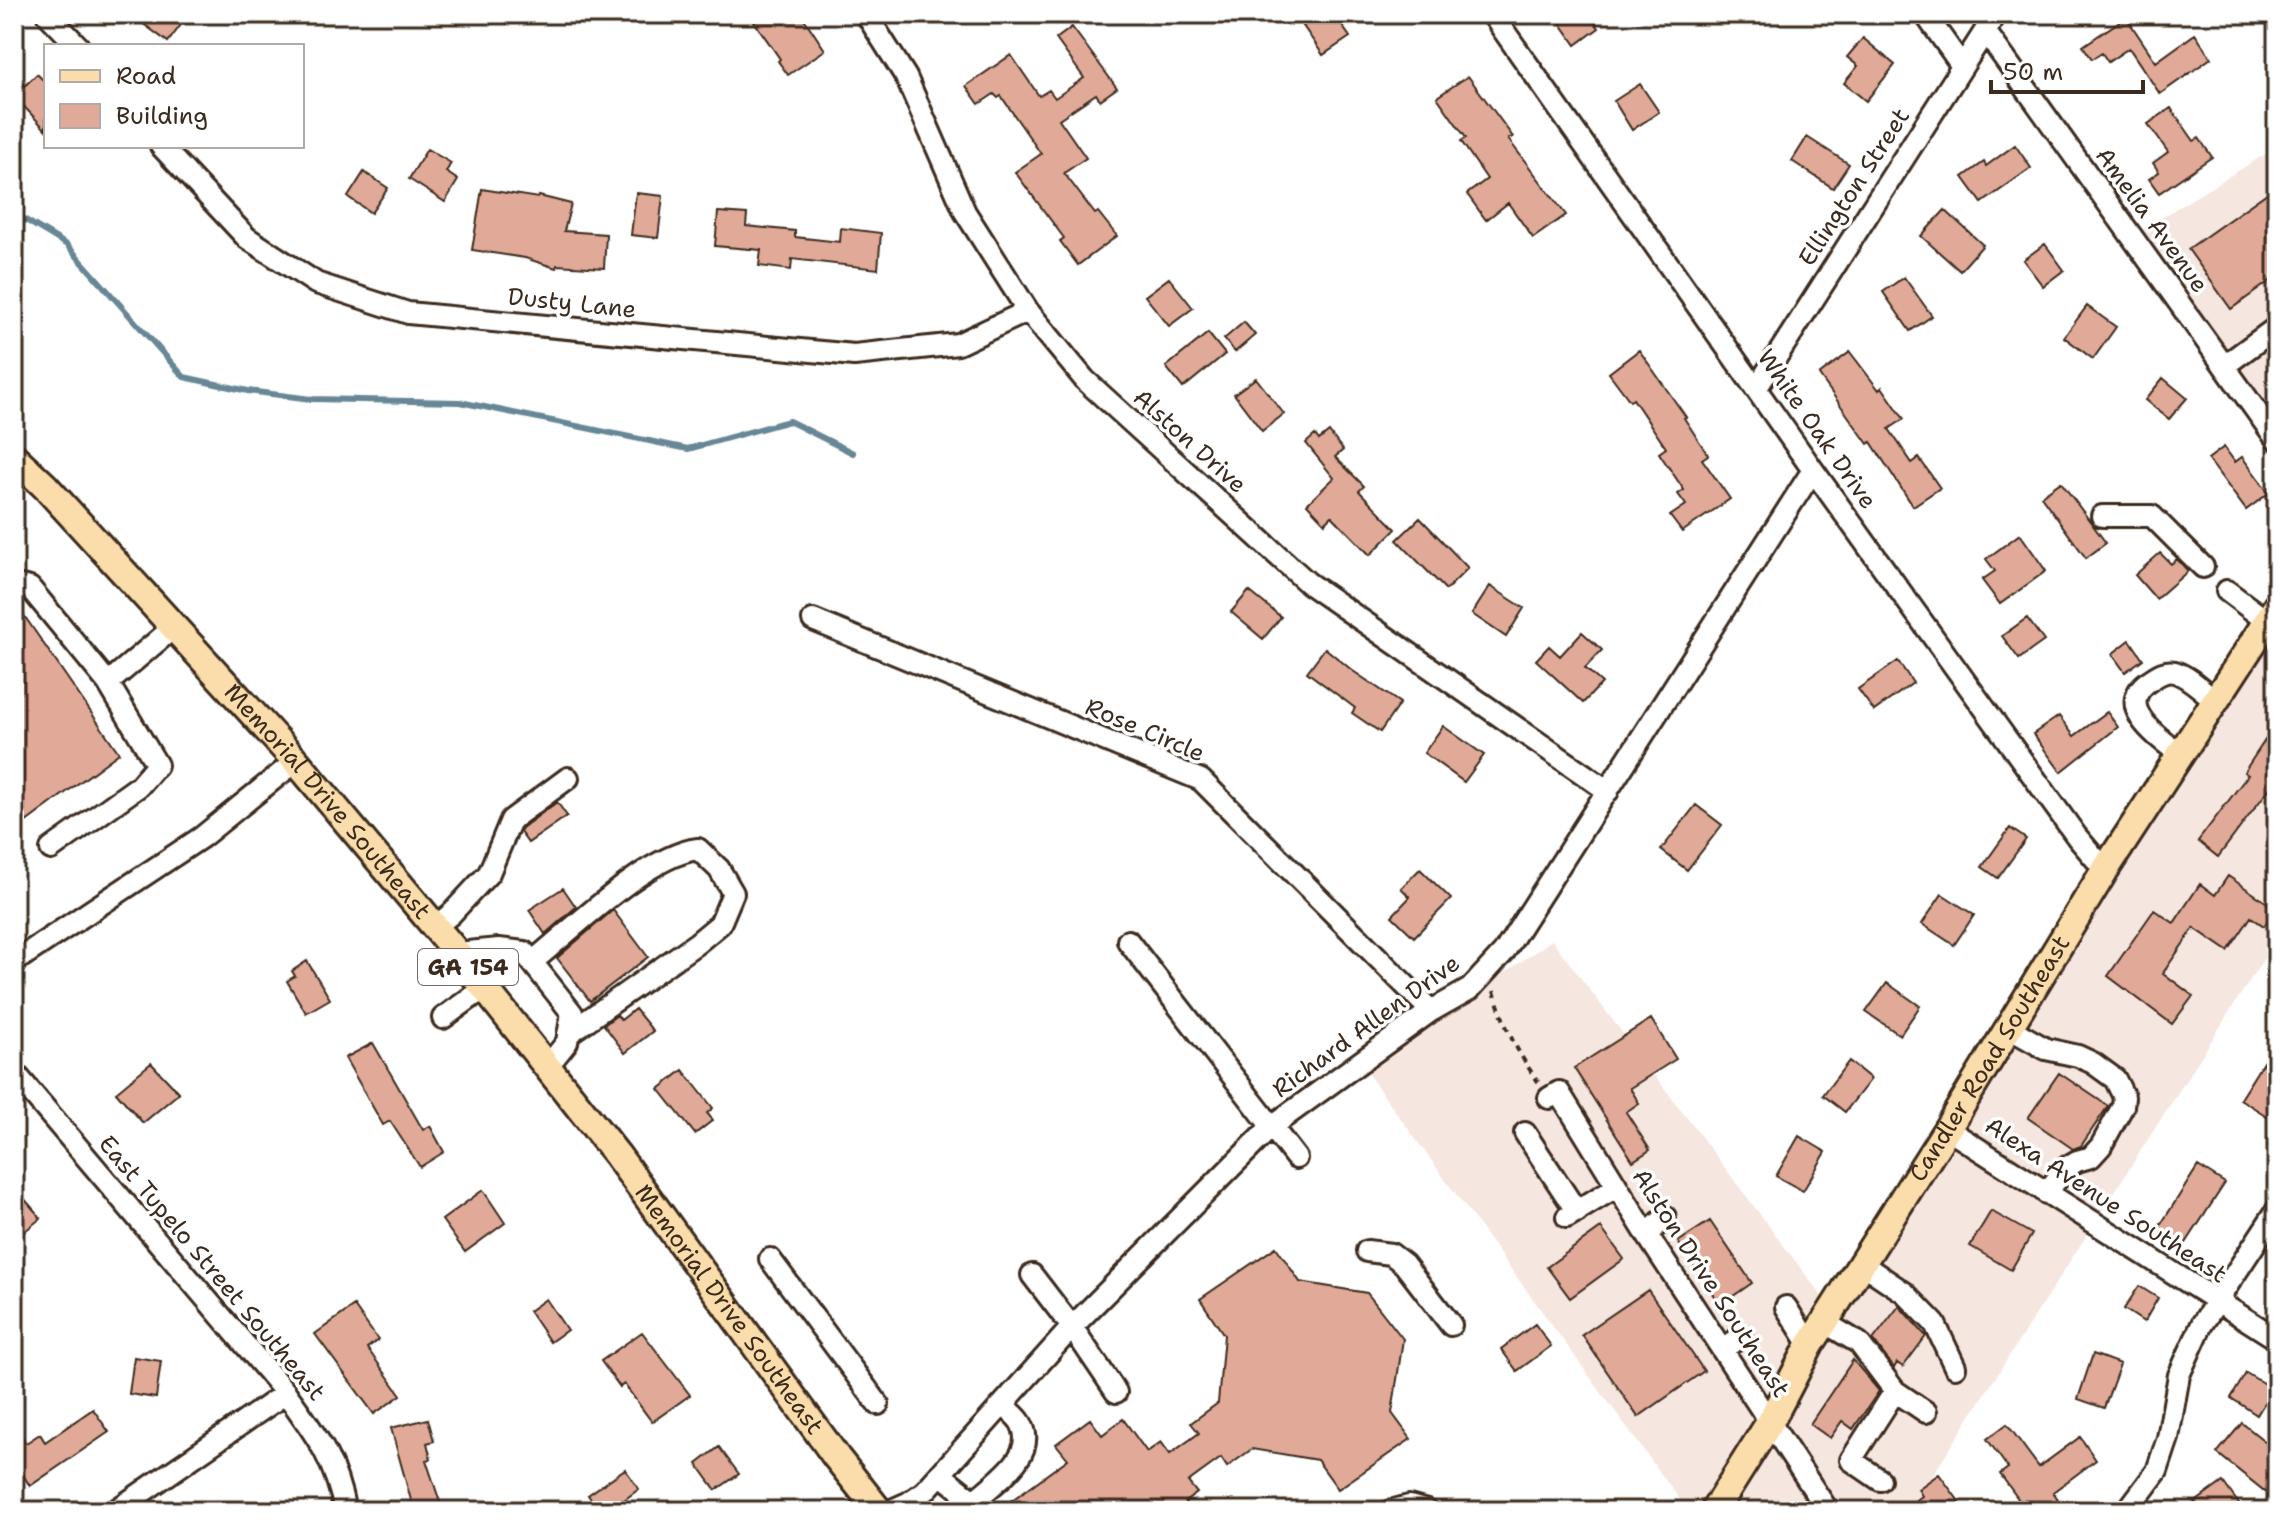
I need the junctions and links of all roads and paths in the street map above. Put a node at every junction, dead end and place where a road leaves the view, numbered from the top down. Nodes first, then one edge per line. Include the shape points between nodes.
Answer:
1 (47, 14) edge
2 (866, 14) edge
3 (1492, 14) edge
4 (1925, 14) edge
5 (1991, 22) edge
6 (76, 44) edge
7 (1962, 66) junction
8 (163, 148) edge
9 (1028, 311) junction
10 (2275, 328) edge
11 (2224, 366) junction
12 (1756, 389) junction
13 (2277, 440) edge
14 (14, 457) edge
15 (1813, 470) junction
16 (2102, 516) dead end
17 (2203, 567) dead end
18 (14, 588) edge
19 (2227, 591) dead end
20 (2274, 614) edge
21 (813, 620) dead end
22 (174, 627) junction
23 (108, 683) junction
24 (2216, 701) junction
25 (2180, 754) junction
26 (296, 761) junction
27 (568, 778) dead end
28 (1608, 791) junction
29 (51, 849) dead end
30 (2105, 870) junction
31 (435, 927) junction
32 (1128, 941) dead end
33 (457, 953) junction
34 (1494, 961) junction
35 (14, 962) edge
36 (532, 962) junction
37 (484, 988) junction
38 (1431, 1011) junction
39 (443, 1018) dead end
40 (2009, 1028) junction
41 (568, 1034) junction
42 (547, 1067) junction
43 (14, 1072) edge
44 (1549, 1098) joint
45 (1272, 1126) junction
46 (1947, 1129) junction
47 (1525, 1133) dead end
48 (1296, 1158) dead end
49 (1616, 1187) junction
50 (2046, 1193) junction
51 (2277, 1210) edge
52 (1665, 1217) dead end
53 (1647, 1235) junction
54 (1367, 1251) dead end
55 (770, 1259) dead end
56 (1862, 1264) junction
57 (1032, 1275) dead end
58 (2218, 1303) junction
59 (1786, 1307) dead end
60 (1824, 1322) junction
61 (1451, 1325) dead end
62 (1072, 1327) junction
63 (1741, 1337) dead end
64 (2277, 1339) edge
65 (1810, 1345) junction
66 (1722, 1349) junction
67 (1955, 1367) dead end
68 (1895, 1391) junction
69 (1116, 1392) dead end
70 (286, 1393) junction
71 (878, 1404) dead end
72 (1003, 1404) junction
73 (1926, 1412) dead end
74 (1770, 1422) junction
75 (940, 1474) junction
76 (1880, 1480) dead end
77 (973, 1506) edge
78 (115, 1511) edge
79 (345, 1511) edge
80 (879, 1511) edge
81 (890, 1511) edge
82 (1390, 1511) edge
83 (1427, 1511) edge
84 (1714, 1511) edge
85 (1828, 1511) edge
86 (2127, 1511) edge

1 - 6 street
2 - 9 street, Alston Drive via 906,77 965,212
3 - 12 street, White Oak Drive
4 - 7 street
5 - 7 street, Ellington Street
5 - 11 street, Amelia Avenue
7 - 12 street, Ellington Street
8 - 9 street, Dusty Lane via 247,238 316,283 408,313 854,355 958,344
9 - 28 street, Alston Drive via 1085,380 1308,583
10 - 11 street
11 - 13 street, Amelia Avenue
12 - 15 street, White Oak Drive
14 - 22 main road, Memorial Drive Southeast / GA 154
15 - 28 street, Richard Allen Drive
15 - 30 street, White Oak Drive
16 - 17 street via 2152,516
18 - 23 street via 30,588
19 - 20 street
20 - 24 main road, Candler Road Southeast
21 - 38 street, Rose Circle via 1201,780
22 - 23 street
22 - 26 main road, Memorial Drive Southeast / GA 154
23 - 29 street via 157,765 139,786
24 - 25 main road, Candler Road Southeast
24 - 25 street via 2172,671 2146,682 2137,696 2140,720
25 - 30 main road, Candler Road Southeast
26 - 31 main road, Memorial Drive Southeast / GA 154
26 - 35 street via 202,837
27 - 31 street via 511,820 489,873
28 - 34 street, Richard Allen Drive
30 - 40 main road, Candler Road Southeast
31 - 33 main road, Memorial Drive Southeast / GA 154
32 - 45 street
33 - 36 street via 524,952
33 - 37 main road, Memorial Drive Southeast / GA 154
34 - 38 street, Richard Allen Drive via 1470,989
34 - 44 path via 1493,987 1508,1034
36 - 41 street via 572,1013
36 - 41 street via 635,879 682,851 698,849 728,880 733,893 720,924
37 - 39 street
37 - 42 main road, Memorial Drive Southeast / GA 154
38 - 45 street, Richard Allen Drive
40 - 46 main road, Candler Road Southeast
40 - 50 street via 2046,1049 2093,1063 2115,1079 2124,1097 2101,1146 2091,1157 2067,1167
41 - 42 street
42 - 80 main road, Memorial Drive Southeast / GA 154
43 - 70 street, East Tupelo Street Southeast
44 - 49 street, Alston Drive Southeast via 1559,1092
45 - 48 street
45 - 62 street, Richard Allen Drive
46 - 50 street, Alexa Avenue Southeast
46 - 56 main road, Candler Road Southeast
47 - 49 street via 1572,1214
49 - 53 street, Alston Drive Southeast
50 - 58 street, Alexa Avenue Southeast
51 - 58 street
52 - 53 street
53 - 66 street, Alston Drive Southeast
54 - 61 street via 1391,1254 1404,1264
55 - 71 street
56 - 60 main road, Candler Road Southeast
56 - 67 street via 1905,1293 1935,1324
57 - 62 street
58 - 64 street, Alexa Avenue Southeast
58 - 86 street via 2202,1324 2179,1375 2157,1471
59 - 65 street
60 - 65 main road, Candler Road Southeast
60 - 68 street via 1859,1343
62 - 69 street
62 - 72 street, Richard Allen Drive
63 - 66 street
65 - 74 main road, Candler Road Southeast
66 - 74 street, Alston Drive Southeast
68 - 73 street
68 - 76 street via 1851,1460
70 - 78 street
70 - 79 street, East Tupelo Street Southeast via 326,1449
72 - 75 street, Richard Allen Drive
72 - 77 street via 1022,1425 1024,1450
74 - 84 main road, Candler Road Southeast
74 - 85 street, Alston Drive Southeast
75 - 77 street
75 - 81 street, Richard Allen Drive via 925,1491
82 - 83 street via 1409,1506

